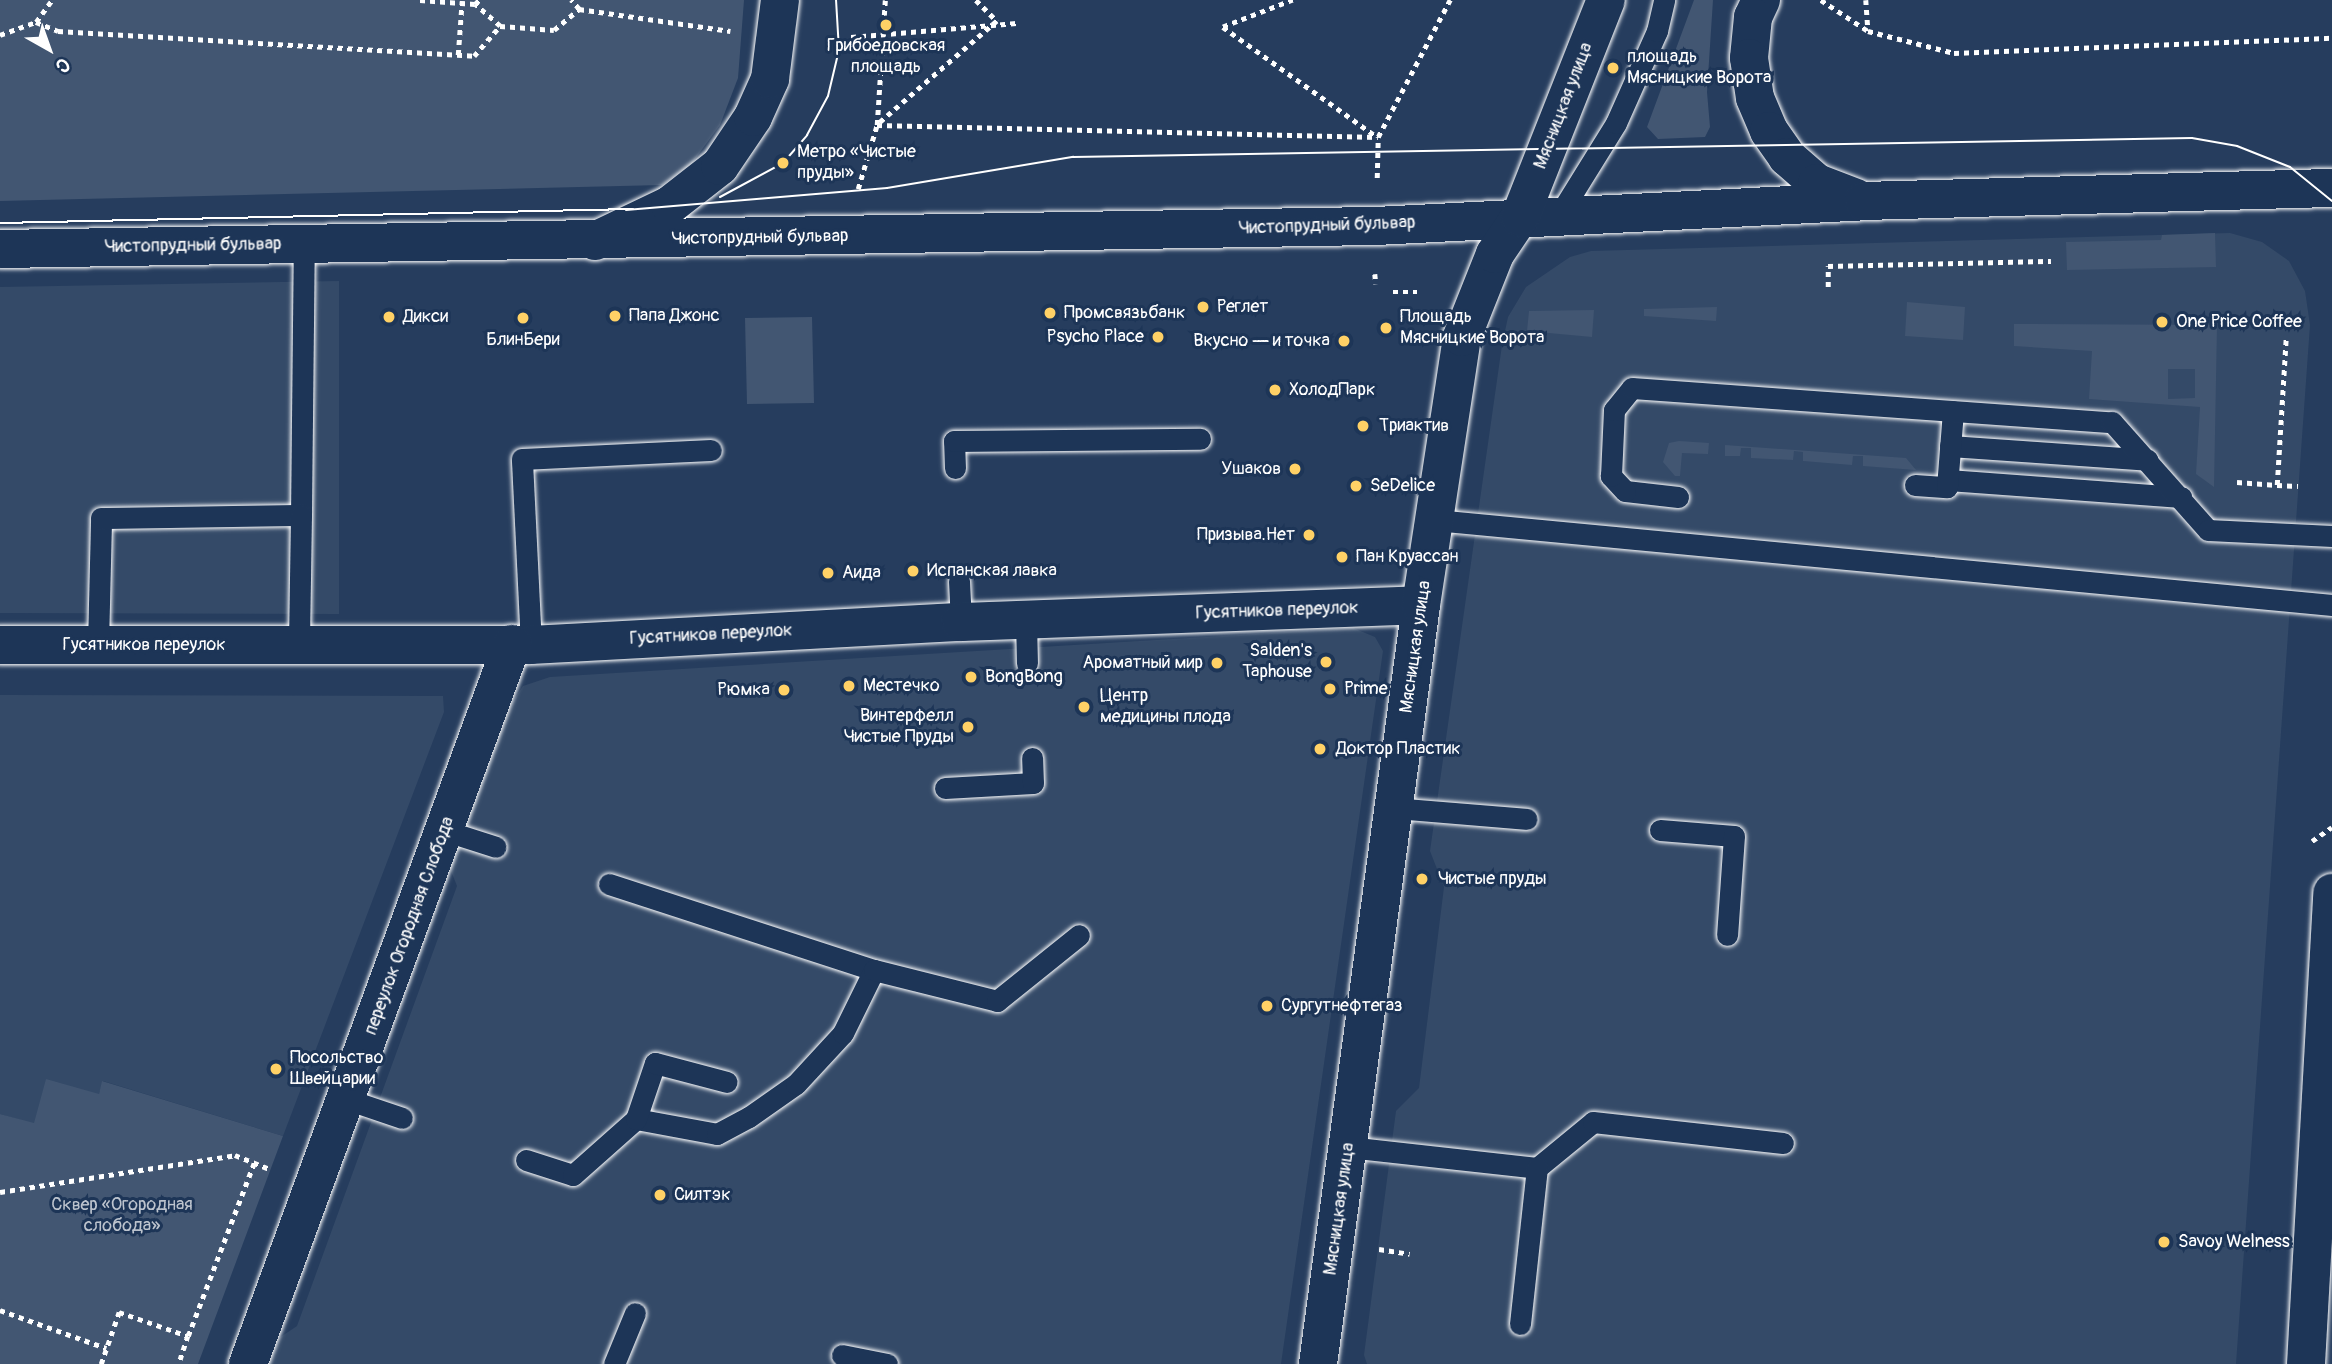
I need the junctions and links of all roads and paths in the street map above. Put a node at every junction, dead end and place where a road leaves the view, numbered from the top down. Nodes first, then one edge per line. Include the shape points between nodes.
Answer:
1 (52, 0) edge
2 (420, 0) edge
3 (571, 0) edge
4 (780, 0) edge
5 (885, 0) edge
6 (976, 0) edge
7 (1293, 0) edge
8 (1450, 0) edge
9 (1606, 0) edge
10 (1664, 0) edge
11 (1760, 0) edge
12 (1821, 0) edge
13 (1867, 0) edge
14 (461, 1) edge
15 (477, 2) edge
16 (579, 9) junction
17 (36, 22) junction
18 (997, 22) junction
19 (1016, 23) dead end
20 (500, 26) junction
21 (1868, 32) junction
22 (742, 33) dead end
23 (0, 36) edge
24 (851, 37) dead end
25 (883, 38) junction
26 (2332, 38) edge
27 (458, 55) junction
28 (877, 125) junction
29 (1378, 137) junction
30 (2332, 188) edge
31 (1377, 190) dead end
32 (855, 198) dead end
33 (1864, 201) junction
34 (1559, 215) junction
35 (1520, 217) junction
36 (595, 241) junction
37 (304, 244) junction
38 (0, 249) edge
39 (2052, 261) dead end
40 (1375, 273) dead end
41 (1376, 284) dead end
42 (1828, 287) dead end
43 (1393, 292) dead end
44 (1417, 292) dead end
45 (2286, 337) dead end
46 (1953, 411) junction
47 (1200, 439) dead end
48 (1950, 446) junction
49 (711, 450) dead end
50 (2148, 460) junction
51 (955, 468) dead end
52 (2237, 482) dead end
53 (1948, 484) junction
54 (1914, 485) dead end
55 (2277, 485) junction
56 (2298, 486) dead end
57 (1678, 497) dead end
58 (2181, 497) junction
59 (301, 515) junction
60 (1435, 520) junction
61 (2332, 536) edge
62 (959, 581) dead end
63 (1421, 605) junction
64 (2332, 605) edge
65 (1026, 620) junction
66 (961, 622) junction
67 (0, 645) edge
68 (98, 645) junction
69 (522, 645) junction
70 (299, 646) junction
71 (1027, 663) dead end
72 (1032, 758) dead end
73 (945, 789) dead end
74 (1394, 808) junction
75 (1527, 819) dead end
76 (2332, 827) edge
77 (1660, 830) dead end
78 (446, 831) junction
79 (2312, 841) dead end
80 (496, 847) dead end
81 (609, 884) dead end
82 (2332, 893) edge
83 (1079, 935) dead end
84 (1727, 935) dead end
85 (874, 970) junction
86 (727, 1082) dead end
87 (346, 1099) junction
88 (2326, 1102) edge
89 (402, 1118) dead end
90 (636, 1119) junction
91 (1783, 1143) dead end
92 (1348, 1147) junction
93 (526, 1160) dead end
94 (254, 1163) junction
95 (1537, 1168) junction
96 (279, 1172) dead end
97 (2332, 1190) edge
98 (0, 1192) edge
99 (2314, 1226) junction
100 (1378, 1249) dead end
101 (1410, 1254) dead end
102 (0, 1310) edge
103 (635, 1313) dead end
104 (1520, 1324) dead end
105 (188, 1336) junction
106 (106, 1348) junction
107 (842, 1355) dead end
108 (101, 1364) edge
109 (178, 1364) edge
110 (248, 1364) edge
111 (614, 1364) edge
112 (887, 1364) edge
113 (1318, 1364) edge
114 (2306, 1364) edge

1 - 17 path
2 - 14 path
3 - 16 path
4 - 36 street via 770,79 753,117 720,166 670,205
5 - 25 path
6 - 18 path
7 - 29 path via 1223,27
8 - 29 path
9 - 35 street, Мясницкая улица
10 - 34 lane via 1657,31 1616,123
11 - 33 street via 1753,17 1749,58 1755,98 1769,131 1787,158 1817,183
12 - 21 path
13 - 21 path
14 - 15 path
14 - 27 path
15 - 20 path
16 - 20 path via 554,30
16 - 22 path
17 - 23 path
17 - 27 path via 58,31
18 - 19 path
18 - 25 path
18 - 28 path
20 - 27 path via 474,56
21 - 26 path via 1954,53
24 - 25 path
25 - 28 path
28 - 29 path
28 - 32 path
29 - 31 path
30 - 33 street, Чистопрудный бульвар
33 - 34 street, Чистопрудный бульвар
34 - 35 street, Чистопрудный бульвар
35 - 36 street, Чистопрудный бульвар via 1376,226
35 - 60 street, Мясницкая улица via 1495,254 1462,337
36 - 37 street, Чистопрудный бульвар
37 - 38 street, Чистопрудный бульвар
37 - 59 lane
39 - 42 path via 1828,266
40 - 41 path
43 - 44 path
45 - 55 path
46 - 48 lane
46 - 50 lane via 2112,422
46 - 57 lane via 1632,388 1614,410 1611,476 1625,491
47 - 51 lane via 954,441
48 - 50 lane
48 - 53 lane
49 - 69 lane via 522,459
50 - 58 lane
52 - 55 path
53 - 54 lane
53 - 58 lane
55 - 56 path
58 - 61 lane via 2208,530
59 - 68 lane via 101,518
59 - 70 lane
60 - 63 street, Мясницкая улица
60 - 64 lane
62 - 66 lane
63 - 65 street, Гусятников переулок
63 - 74 street, Мясницкая улица
65 - 66 street, Гусятников переулок
65 - 71 lane
66 - 69 street, Гусятников переулок
67 - 68 street, Гусятников переулок
68 - 70 street, Гусятников переулок
69 - 70 street, Гусятников переулок
69 - 78 street, переулок Огородная Слобода
72 - 73 lane via 1032,783
74 - 75 lane
74 - 92 street, Мясницкая улица
76 - 79 path
77 - 84 lane via 1734,836
78 - 80 lane
78 - 87 street, переулок Огородная Слобода
81 - 85 lane
82 - 88 street
83 - 85 lane via 997,1001
85 - 90 lane via 844,1033 796,1084 749,1117 717,1134
86 - 90 lane via 655,1063
87 - 89 lane
87 - 110 street, переулок Огородная Слобода
88 - 99 street
90 - 93 lane via 573,1175
91 - 95 lane via 1593,1122
92 - 95 lane
92 - 113 street, Мясницкая улица
94 - 96 path
94 - 98 path via 235,1155
94 - 105 path
95 - 104 lane
97 - 99 street via 2320,1206
99 - 114 street
100 - 101 path
102 - 106 path
103 - 111 lane
105 - 106 path via 119,1312
105 - 109 path
106 - 108 path
107 - 112 lane

